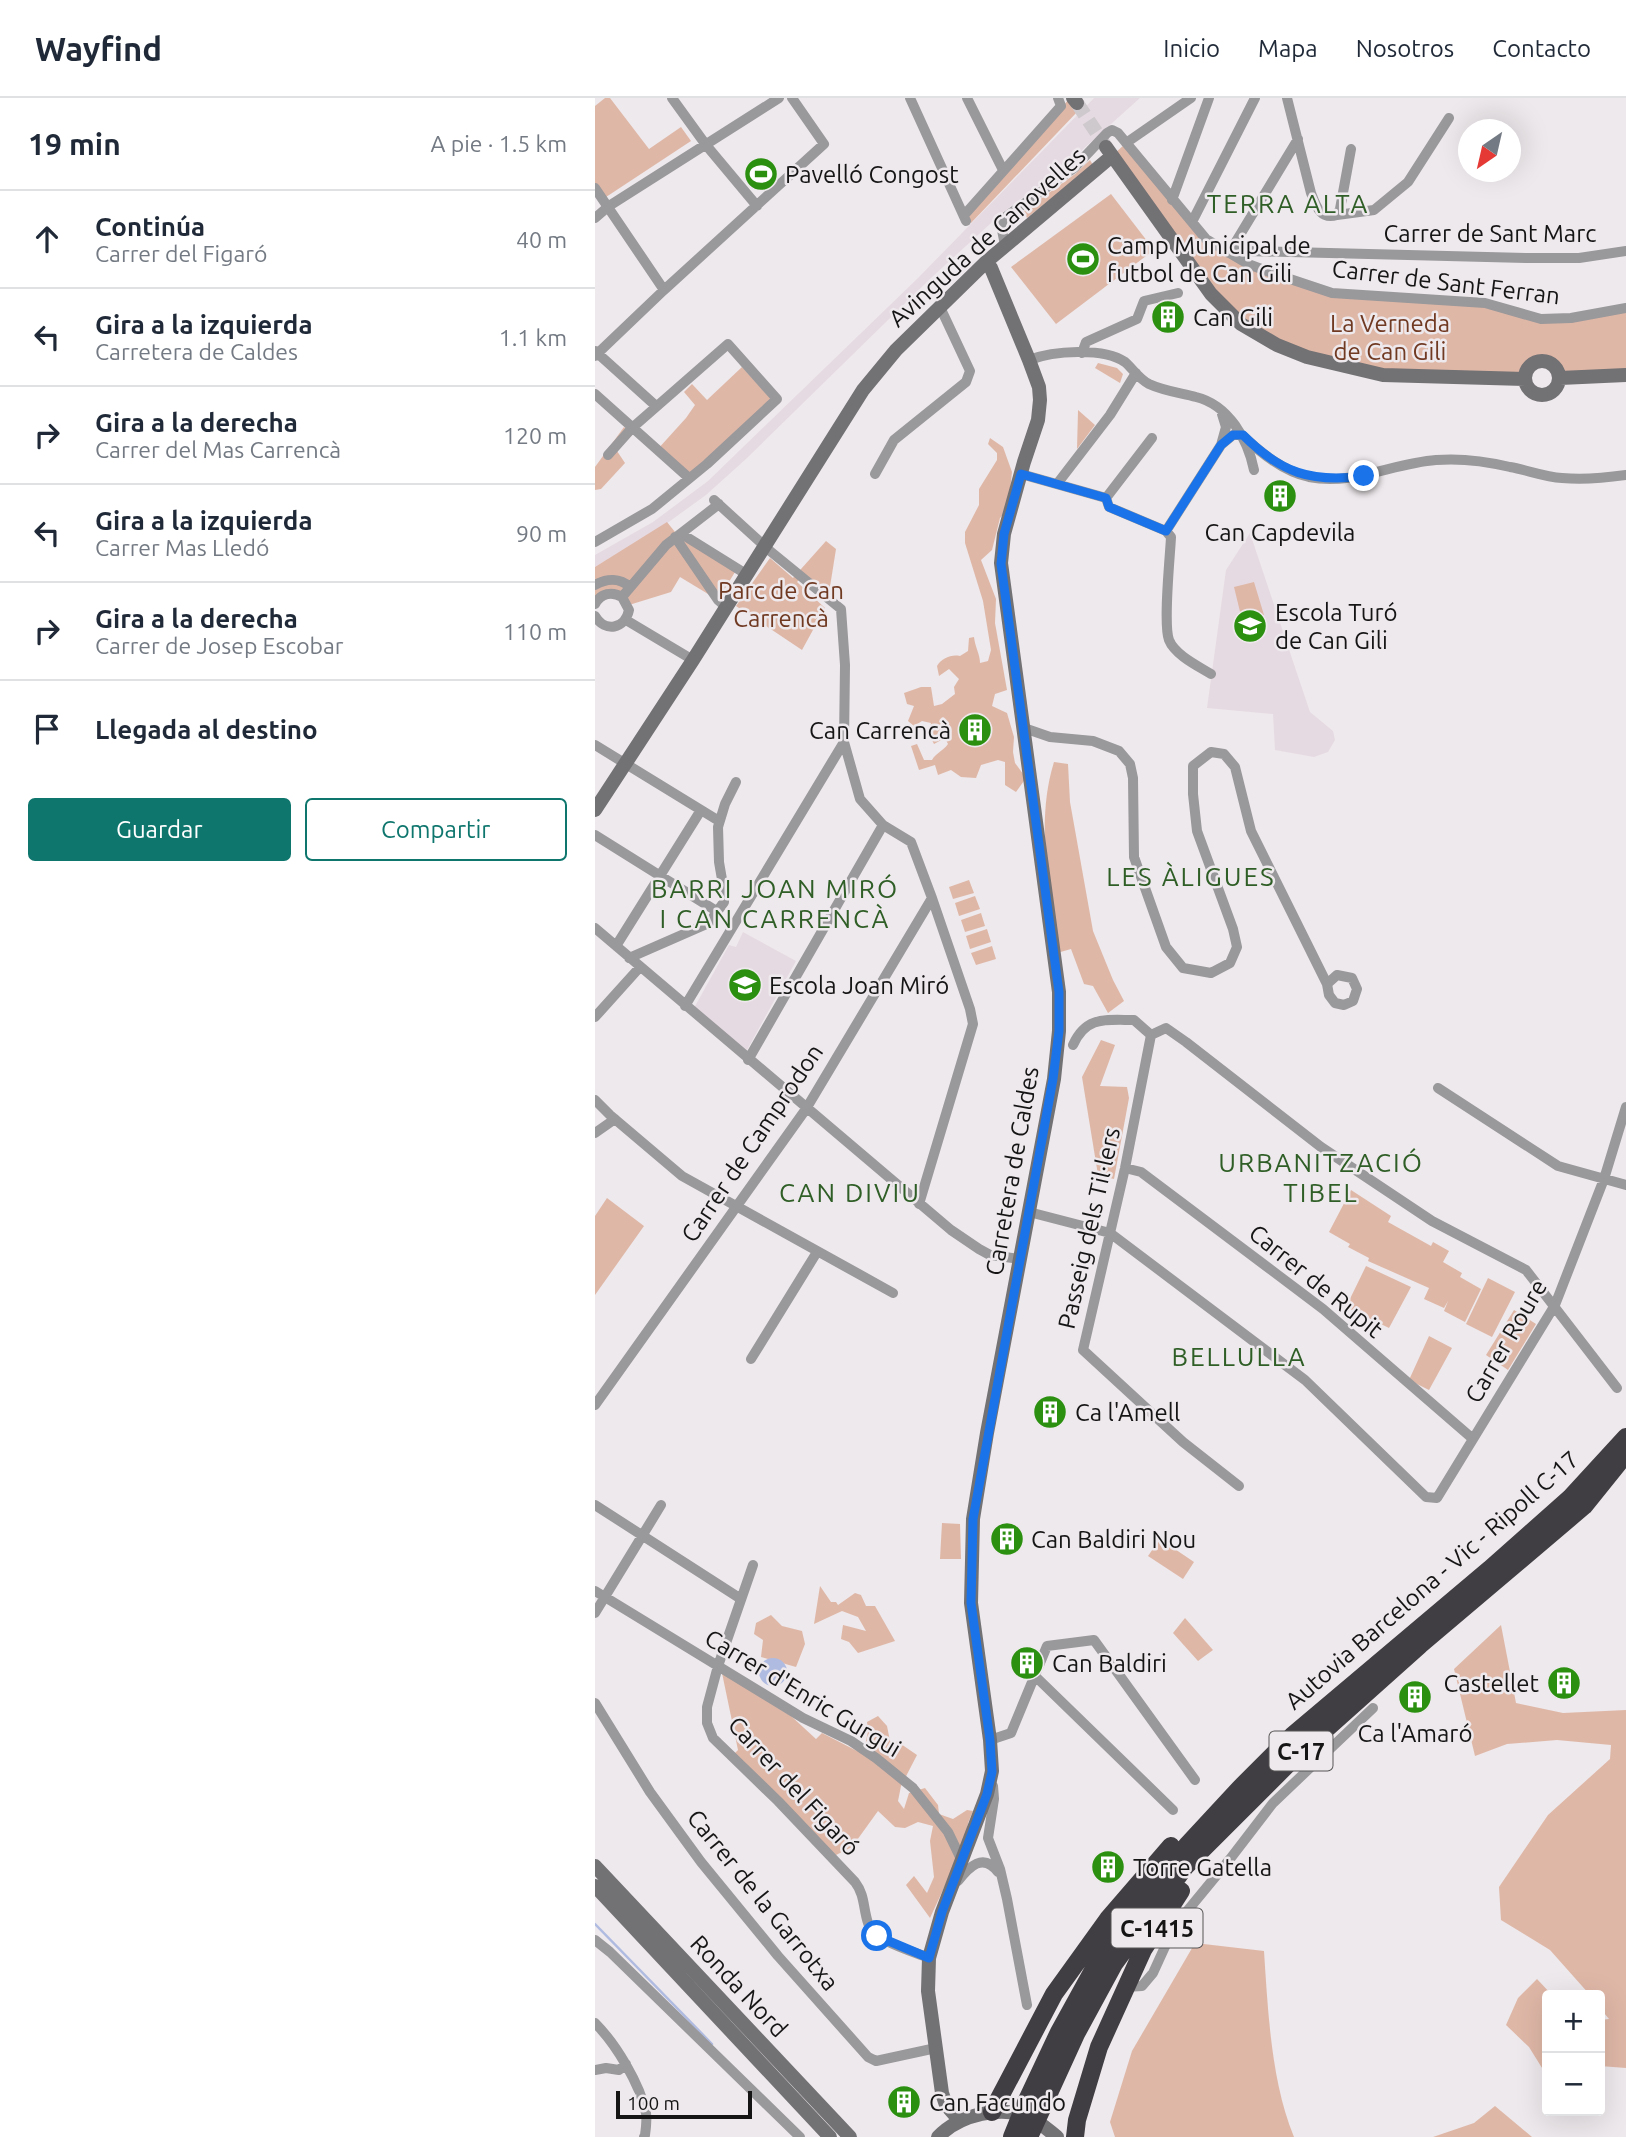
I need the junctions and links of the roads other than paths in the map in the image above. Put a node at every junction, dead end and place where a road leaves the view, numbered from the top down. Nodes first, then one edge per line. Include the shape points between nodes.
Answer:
1 (672, 98) edge
2 (779, 98) edge
3 (792, 98) edge
4 (910, 98) edge
5 (967, 98) edge
6 (1058, 98) edge
7 (1191, 98) edge
8 (1209, 98) edge
9 (1255, 98) edge
10 (1287, 98) edge
11 (1449, 118) dead end
12 (1298, 139) junction
13 (1126, 144) junction
14 (706, 145) junction
15 (1351, 149) dead end
16 (1003, 170) junction
17 (595, 188) edge
18 (1172, 200) junction
19 (608, 206) junction
20 (757, 206) junction
21 (1337, 215) junction
22 (595, 218) edge
23 (1192, 222) junction
24 (1005, 246) junction
25 (1626, 251) edge
26 (1229, 253) junction
27 (986, 262) junction
28 (664, 290) junction
29 (1178, 293) dead end
30 (940, 307) junction
31 (1626, 308) edge
32 (596, 353) edge
33 (1082, 353) junction
34 (1030, 360) junction
35 (1136, 373) junction
36 (1626, 375) edge
37 (1560, 378) junction
38 (1525, 379) junction
39 (595, 394) edge
40 (656, 406) junction
41 (1221, 410) junction
42 (632, 428) junction
43 (1243, 435) junction
44 (1152, 438) dead end
45 (1221, 445) junction
46 (1262, 454) junction
47 (608, 455) dead end
48 (875, 474) dead end
49 (1021, 474) junction
50 (1626, 475) edge
51 (689, 478) junction
52 (1057, 484) junction
53 (1106, 498) junction
54 (1169, 534) junction
55 (675, 537) junction
56 (595, 542) edge
57 (764, 545) junction
58 (746, 574) junction
59 (595, 585) edge
60 (630, 587) junction
61 (622, 597) junction
62 (595, 604) edge
63 (726, 607) junction
64 (626, 620) junction
65 (597, 623) edge
66 (692, 660) junction
67 (1211, 674) dead end
68 (1024, 728) junction
69 (844, 742) junction
70 (595, 745) edge
71 (624, 764) junction
72 (736, 782) dead end
73 (595, 810) edge
74 (701, 810) junction
75 (719, 821) junction
76 (883, 825) junction
77 (595, 835) edge
78 (660, 875) junction
79 (932, 898) junction
80 (718, 912) junction
81 (595, 928) edge
82 (616, 946) junction
83 (629, 958) junction
84 (640, 967) junction
85 (1327, 984) dead end
86 (685, 1006) junction
87 (595, 1017) edge
88 (1151, 1035) junction
89 (1073, 1045) dead end
90 (748, 1060) junction
91 (1438, 1087) dead end
92 (595, 1100) edge
93 (1626, 1107) edge
94 (806, 1109) junction
95 (615, 1119) junction
96 (595, 1133) edge
97 (1125, 1168) junction
98 (1604, 1179) junction
99 (1626, 1185) edge
100 (919, 1204) junction
101 (736, 1207) junction
102 (1029, 1212) junction
103 (1110, 1233) junction
104 (817, 1252) junction
105 (1020, 1259) junction
106 (893, 1293) dead end
107 (1555, 1305) junction
108 (751, 1359) dead end
109 (1617, 1388) dead end
110 (595, 1405) edge
111 (1626, 1437) edge
112 (1473, 1439) junction
113 (1626, 1454) edge
114 (1238, 1486) dead end
115 (595, 1505) edge
116 (660, 1505) dead end
117 (642, 1535) junction
118 (753, 1565) dead end
119 (595, 1591) edge
120 (605, 1597) junction
121 (741, 1599) junction
122 (595, 1613) edge
123 (718, 1666) junction
124 (1035, 1676) junction
125 (595, 1703) edge
126 (1373, 1708) dead end
127 (1292, 1736) junction
128 (990, 1740) junction
129 (1298, 1754) junction
130 (992, 1772) junction
131 (1195, 1780) dead end
132 (1173, 1810) dead end
133 (971, 1836) junction
134 (988, 1838) junction
135 (962, 1861) junction
136 (595, 1866) edge
137 (1002, 1878) junction
138 (595, 1886) edge
139 (951, 1889) junction
140 (595, 1940) edge
141 (929, 1958) junction
142 (1126, 1987) junction
143 (1027, 2005) dead end
144 (595, 2023) edge
145 (936, 2048) junction
146 (626, 2064) junction
147 (595, 2070) edge
148 (942, 2092) junction
149 (1035, 2102) junction
150 (992, 2112) junction
151 (960, 2120) junction
152 (645, 2136) edge
153 (940, 2136) edge
154 (1018, 2136) edge
155 (800, 2137) edge
156 (830, 2137) edge
157 (849, 2137) edge
158 (1057, 2137) edge
159 (1075, 2137) edge

1 - 14 street
2 - 14 street
3 - 20 street via 824,144
4 - 16 street via 966,217
5 - 16 street
6 - 16 street via 1061,106
7 - 13 street
8 - 18 street
9 - 23 street
10 - 12 street
11 - 21 street via 1408,182 1374,210
12 - 21 street via 1317,207 1329,217
12 - 26 street
13 - 18 street, Carrer de Sant Ferran
13 - 24 street, Carrer de Sant Ferran via 1118,133 1107,133 1074,168 1003,218
14 - 19 street
14 - 20 street
15 - 21 street
17 - 19 street
18 - 23 street, Carrer de Sant Ferran
19 - 22 street
19 - 28 street
20 - 28 street
23 - 26 street, Carrer de Sant Ferran via 1206,239
24 - 27 street, Avinguda de Canovelles
24 - 38 street, Avinguda de Canovelles via 1109,152 1211,294 1241,324 1277,345 1383,375
25 - 26 street, Carrer de Sant Marc via 1579,258
26 - 31 street, Carrer de Sant Ferran via 1332,293 1485,303 1541,319
27 - 30 street, Avinguda de Canovelles
27 - 34 street, Carretera de Caldes
28 - 32 street
29 - 33 street via 1144,301 1137,319 1086,342
30 - 48 street via 970,371 966,382 894,440
30 - 57 street, Avinguda de Canovelles via 863,390
32 - 40 street
33 - 34 street via 1044,354
33 - 35 street via 1112,356
34 - 49 street, Carretera de Caldes via 1040,400
35 - 41 street via 1149,384 1200,397
35 - 52 street
36 - 37 street
37 - 38 street via 1556,389 1544,395 1532,391
37 - 38 street via 1553,365 1538,361 1527,370
39 - 42 street
40 - 42 street
40 - 51 street via 728,344 777,399
41 - 43 street
41 - 45 street via 1226,426
42 - 47 street
42 - 51 street
43 - 45 street via 1233,435
43 - 46 street
43 - 46 street via 1254,470
44 - 53 street
45 - 54 street
46 - 50 street via 1308,477 1339,479 1433,460 1471,459 1560,478
49 - 52 street
49 - 68 street, Carretera de Caldes via 1004,534 1001,564
51 - 56 street via 652,509
52 - 53 street
53 - 54 street via 1109,507
54 - 67 street via 1169,642
55 - 57 street via 717,502
55 - 58 street via 685,536
55 - 60 street
55 - 63 street
57 - 58 street, Avinguda de Canovelles
57 - 69 street via 841,608
58 - 63 street, Avinguda de Canovelles
59 - 60 street via 616,580
60 - 61 street
61 - 62 street via 606,594
61 - 64 street via 628,605
63 - 66 street, Avinguda de Canovelles
64 - 65 street via 617,627
64 - 66 street
66 - 71 street, Avinguda de Canovelles
68 - 85 street via 1050,737 1093,741 1119,751 1130,764 1134,858 1166,947 1183,968 1211,973 1230,963 1237,947 1197,831 1193,766 1211,751 1224,754 1235,767 1251,831
68 - 102 street, Carretera de Caldes via 1059,1001 1053,1079
69 - 76 street via 860,799
69 - 86 street
70 - 71 street
71 - 73 street, Avinguda de Canovelles
71 - 74 street
72 - 75 street
74 - 75 street
74 - 78 street
75 - 80 street via 719,862 725,891
76 - 79 street via 911,842
76 - 90 street
77 - 78 street
78 - 80 street
78 - 82 street
79 - 94 street, Carrer de Camprodon
79 - 100 street via 973,1024
80 - 83 street via 709,923
81 - 82 street
82 - 83 street
83 - 84 street
84 - 86 street
84 - 87 street
86 - 90 street
88 - 89 street via 1134,1020 1108,1020 1079,1030
88 - 97 street, Passeig dels Til·lers
88 - 107 street via 1166,1028 1331,1154 1432,1220 1526,1270
90 - 94 street
91 - 98 street via 1558,1166
92 - 95 street
93 - 98 street, Carrer Roure
94 - 100 street
94 - 101 street, Carrer de Camprodon
95 - 96 street
95 - 101 street via 682,1176
97 - 103 street, Passeig dels Til·lers
97 - 112 street, Carrer de Rupit via 1141,1172 1323,1309
98 - 99 street
98 - 107 street, Carrer Roure
100 - 105 street via 990,1255
101 - 104 street
101 - 110 street, Carrer de Camprodon
102 - 103 street
102 - 105 street, Carretera de Caldes
103 - 112 street, Carrer Roure via 1305,1380 1426,1497 1437,1498
103 - 114 street, Passeig dels Til·lers via 1083,1350
104 - 106 street
104 - 108 street
105 - 128 street, Carretera de Caldes via 973,1519 971,1603
107 - 109 street
107 - 112 street, Carrer Roure
111 - 127 highway, Autovia Barcelona - Vic - Ripoll C-17 / C-17 via 1570,1499
113 - 129 highway, Autovia Barcelona - Vic - Ripoll C-17 / C-17 via 1584,1506
115 - 117 street
116 - 117 street
117 - 120 street
117 - 121 street
118 - 121 street, Carrer del Figaró
119 - 120 street, Carrer d'Enric Gurgui
120 - 122 street
120 - 123 street, Carrer d'Enric Gurgui
121 - 123 street, Carrer del Figaró
123 - 135 street, Carrer d'Enric Gurgui via 876,1758 912,1788 948,1832
123 - 141 street, Carrer del Figaró via 708,1707 707,1723 713,1738 855,1882 863,1892 868,1927 877,1936
124 - 128 street via 1011,1733
124 - 131 street via 1047,1646 1094,1640
124 - 132 street
125 - 145 street, Carrer de la Garrotxa via 650,1792 701,1862 867,2057 876,2061
126 - 142 street via 1273,1803 1174,1927 1153,1973 1142,1986
127 - 149 highway, Autovia Barcelona - Vic - Ripoll C-17 / C-17 via 1188,1843 1113,1934 1059,2032
127 - 150 highway via 1214,1802 1108,1919 1054,1994
128 - 130 street, Carretera de Caldes
129 - 142 highway, C-1415 via 1225,1833 1184,1887 1143,1950
129 - 149 highway, Autovia Barcelona - Vic - Ripoll C-17 / C-17 via 1185,1867 1114,1964
130 - 133 street, Carretera de Caldes
130 - 134 street via 994,1799
133 - 134 street via 977,1833
133 - 135 street, Carretera de Caldes
134 - 137 street
135 - 139 street, Carretera de Caldes
136 - 157 street, Ronda Nord
137 - 139 street via 995,1867 975,1863
137 - 143 street
138 - 156 street, Ronda Nord
139 - 141 street, Carretera de Caldes
140 - 155 street
141 - 145 street, Carretera de Caldes
142 - 159 highway, C-1415 via 1100,2047
144 - 146 street
145 - 148 street, Carretera de Caldes
146 - 147 street via 619,2070
146 - 152 street via 646,2114
148 - 151 street via 946,2105
148 - 153 street, Carretera de Caldes
149 - 154 highway, Autovia Barcelona - Vic - Ripoll C-17 / C-17
150 - 151 street
150 - 158 street via 1030,2117
151 - 153 street

